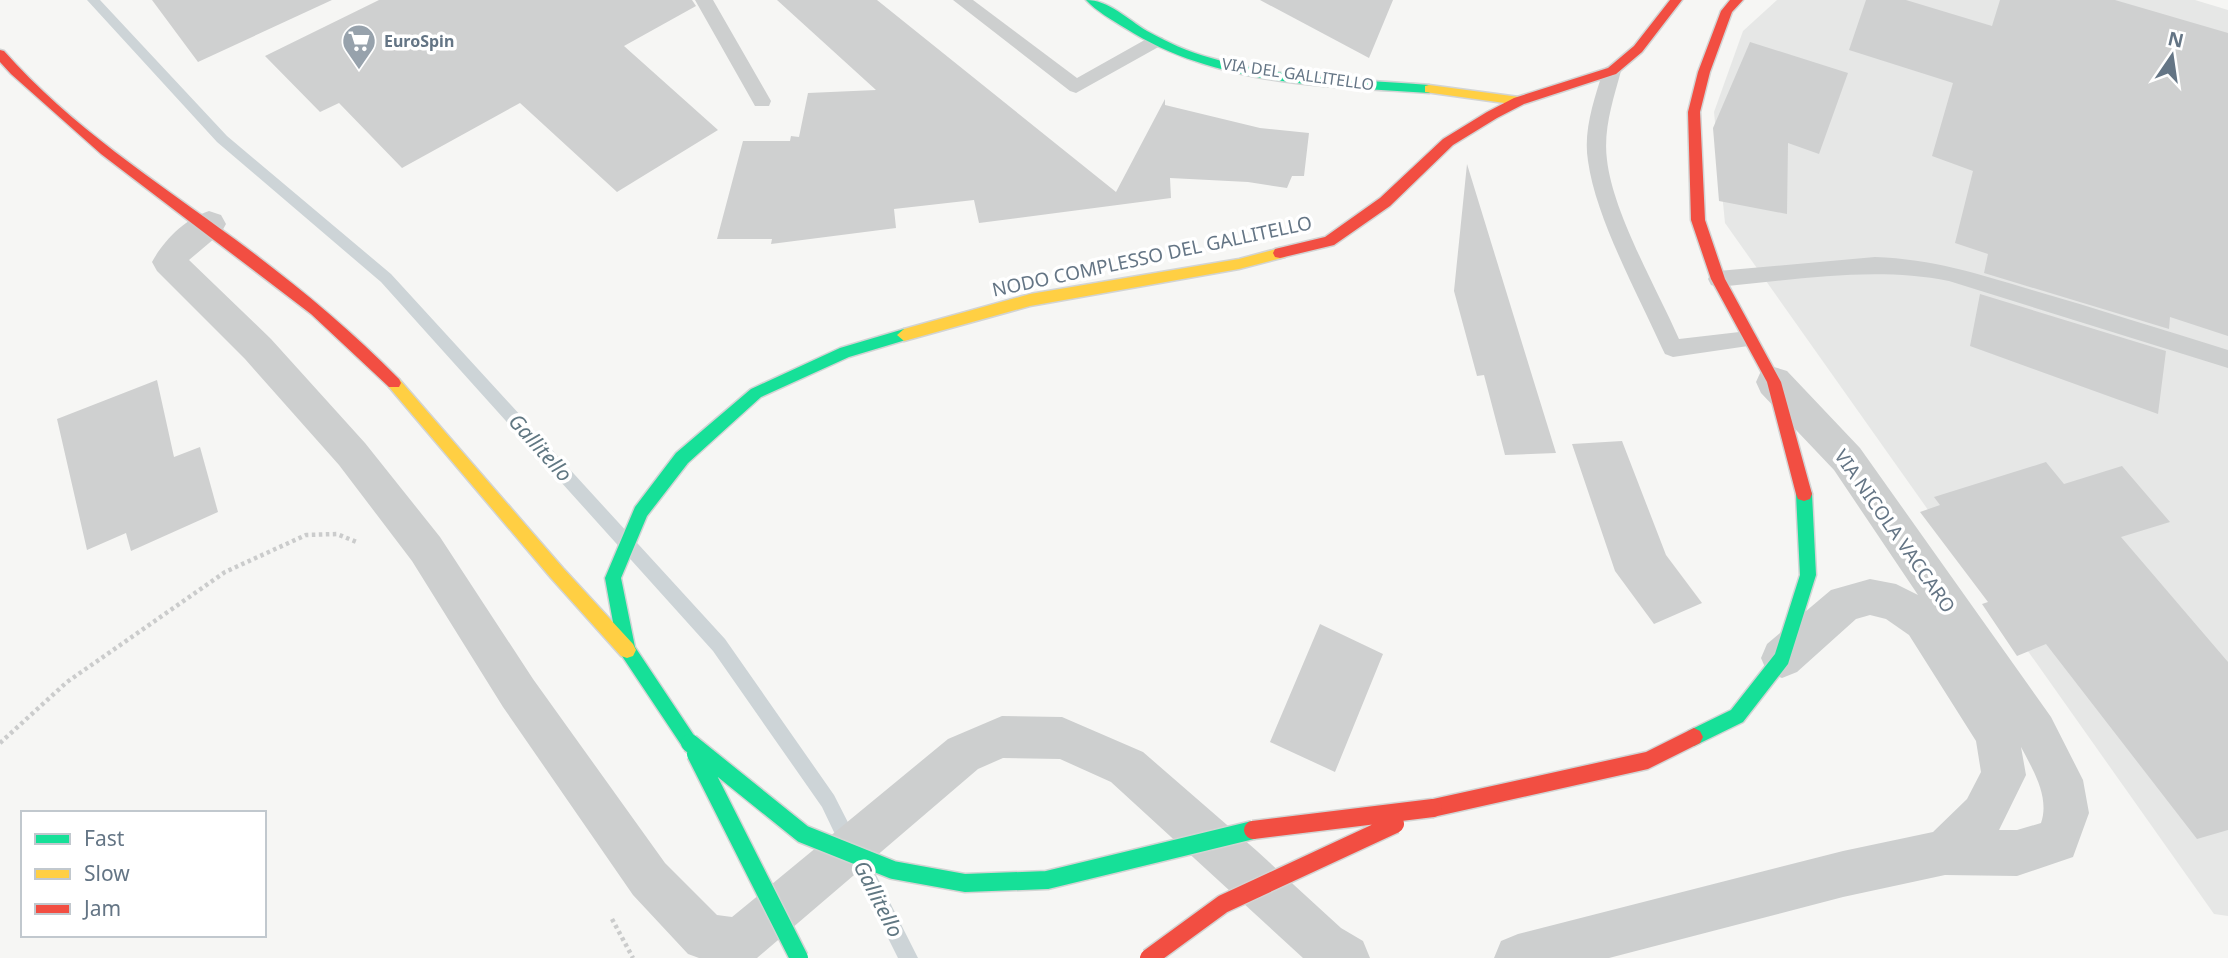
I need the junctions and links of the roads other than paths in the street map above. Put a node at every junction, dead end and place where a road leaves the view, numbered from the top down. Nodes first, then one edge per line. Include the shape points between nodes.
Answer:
1 (704, 0) edge
2 (962, 0) edge
3 (1092, 0) edge
4 (1676, 0) edge
5 (1737, 0) edge
6 (1156, 41) junction
7 (5, 69) edge
8 (1612, 71) junction
9 (1076, 87) joint
10 (762, 101) dead end
11 (1519, 101) junction
12 (209, 224) junction
13 (1718, 279) junction
14 (1748, 339) junction
15 (2228, 359) edge
16 (1774, 382) junction
17 (626, 650) junction
18 (1782, 658) junction
19 (690, 743) junction
20 (1433, 808) junction
21 (1945, 852) junction
22 (799, 958) edge
23 (1149, 958) edge
24 (1346, 958) edge
25 (1518, 958) edge

1 - 10 lane
2 - 9 lane
3 - 6 main road, VIA DEL GALLITELLO
4 - 8 main road via 1638,49
5 - 13 main road, VIA NICOLA VACCARO via 1727,11 1694,112 1698,220
6 - 9 lane
6 - 11 main road, VIA DEL GALLITELLO via 1189,56 1233,67 1482,93
7 - 12 main road via 130,171
8 - 11 main road
8 - 14 lane via 1599,115 1597,160 1610,209 1673,348
11 - 17 main road, NODO COMPLESSO DEL GALLITELLO via 1448,142 1385,202 1329,241 1239,264 1030,300 845,352 756,393 682,458 640,512 613,578
12 - 17 main road via 351,339 419,409 586,609
12 - 24 street, bridge via 169,262 258,349 352,454 426,549 518,693 649,878 705,937 739,942 962,754 1002,737 1062,738 1127,767 1324,945
13 - 14 main road, VIA NICOLA VACCARO
13 - 15 lane via 1875,265 1914,266 2072,309
14 - 16 main road, VIA NICOLA VACCARO
16 - 18 main road via 1806,502 1808,575
16 - 21 street, VIA NICOLA VACCARO via 1847,459 2036,732 2061,780 2067,813 2057,841 2017,853
17 - 19 main road, NODO COMPLESSO DEL GALLITELLO
18 - 20 main road via 1737,716 1648,760
18 - 21 street via 1846,603 1870,597 1896,603 1924,622 1997,735 2004,775 1983,815
19 - 20 main road, NODO COMPLESSO DEL GALLITELLO, bridge via 803,834 893,870 965,883 1047,880 1257,829
19 - 22 main road, bridge
20 - 23 main road, bridge via 1223,904
21 - 25 street

